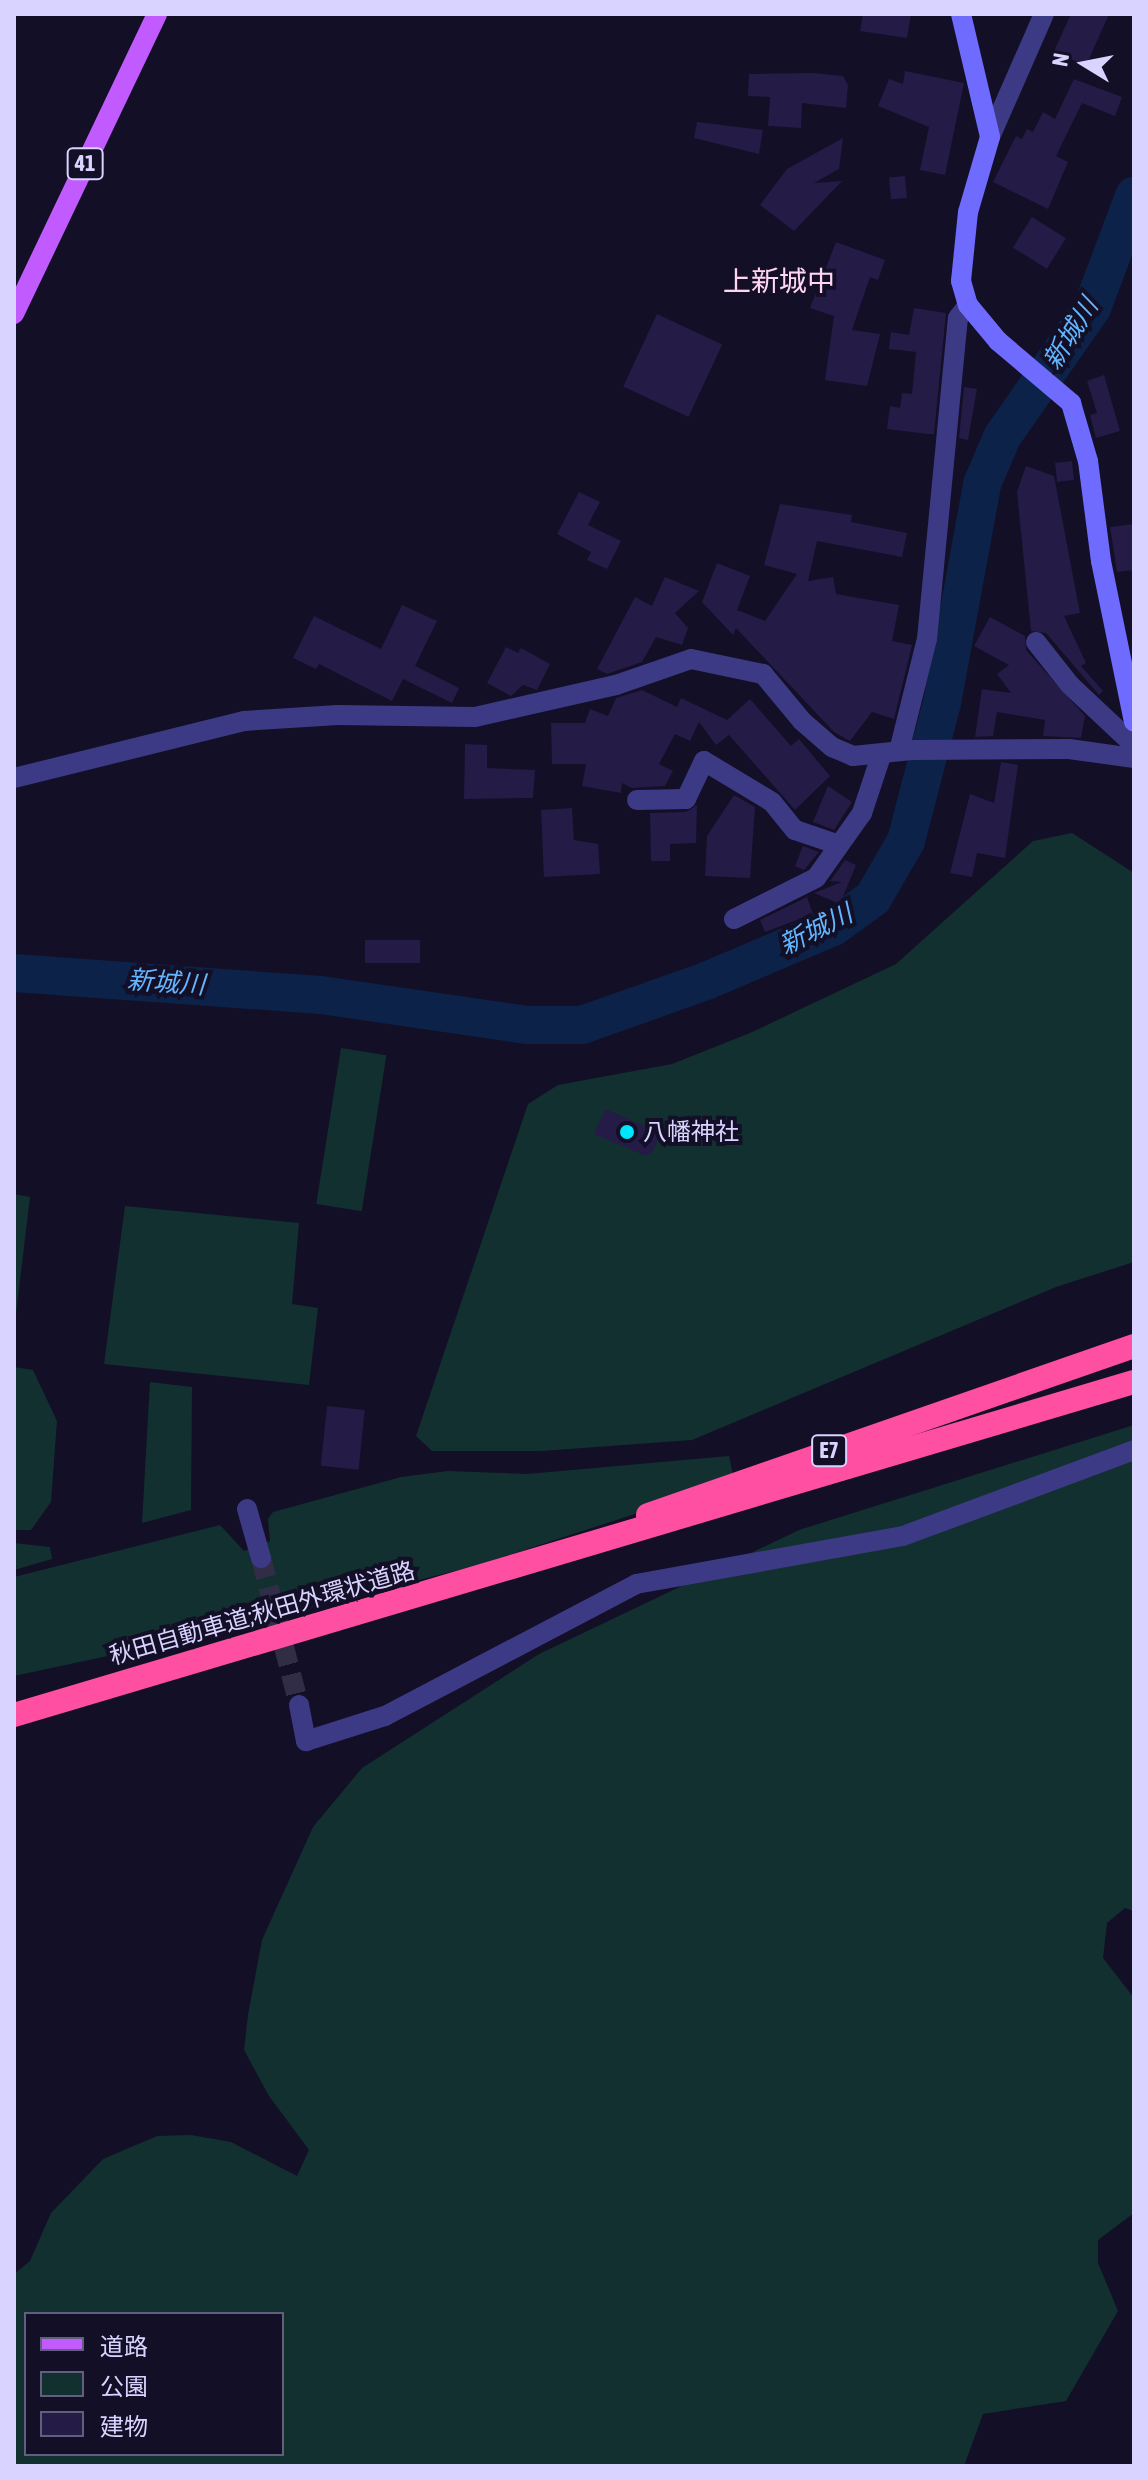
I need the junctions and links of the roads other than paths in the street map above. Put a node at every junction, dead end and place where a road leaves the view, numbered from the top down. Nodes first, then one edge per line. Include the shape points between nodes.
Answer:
1 (157, 14) edge
2 (961, 14) edge
3 (1044, 14) edge
4 (990, 137) junction
5 (968, 305) junction
6 (14, 314) edge
7 (1036, 642) dead end
8 (1134, 722) edge
9 (1134, 745) edge
10 (897, 752) junction
11 (1134, 758) edge
12 (14, 778) edge
13 (637, 800) dead end
14 (839, 845) junction
15 (734, 919) dead end
16 (1134, 1346) edge
17 (1134, 1382) edge
18 (1134, 1450) edge
19 (247, 1509) dead end
20 (261, 1558) tunnel mouth
21 (527, 1564) junction
22 (299, 1705) tunnel mouth
23 (14, 1715) edge

1 - 6 main road, 41
2 - 4 main road
3 - 4 street
4 - 5 main road via 960,254
5 - 8 main road via 998,341 1071,403 1088,461 1101,561
5 - 10 street via 958,318 927,639
7 - 9 street via 1070,685
10 - 11 street via 1069,749
10 - 12 street via 853,756 832,747 763,674 691,659 616,685 475,717 338,715 244,721
10 - 14 street
13 - 14 street via 686,799 704,761 772,802 795,830
14 - 15 street via 816,878
16 - 21 highway, 秋田自動車道;秋田外環状道路 / E7 via 667,1508
17 - 21 highway, 秋田自動車道;秋田外環状道路 / E7
18 - 22 street via 903,1536 636,1584 385,1716 306,1741
19 - 20 street
21 - 23 highway, 秋田自動車道;秋田外環状道路 / E7

